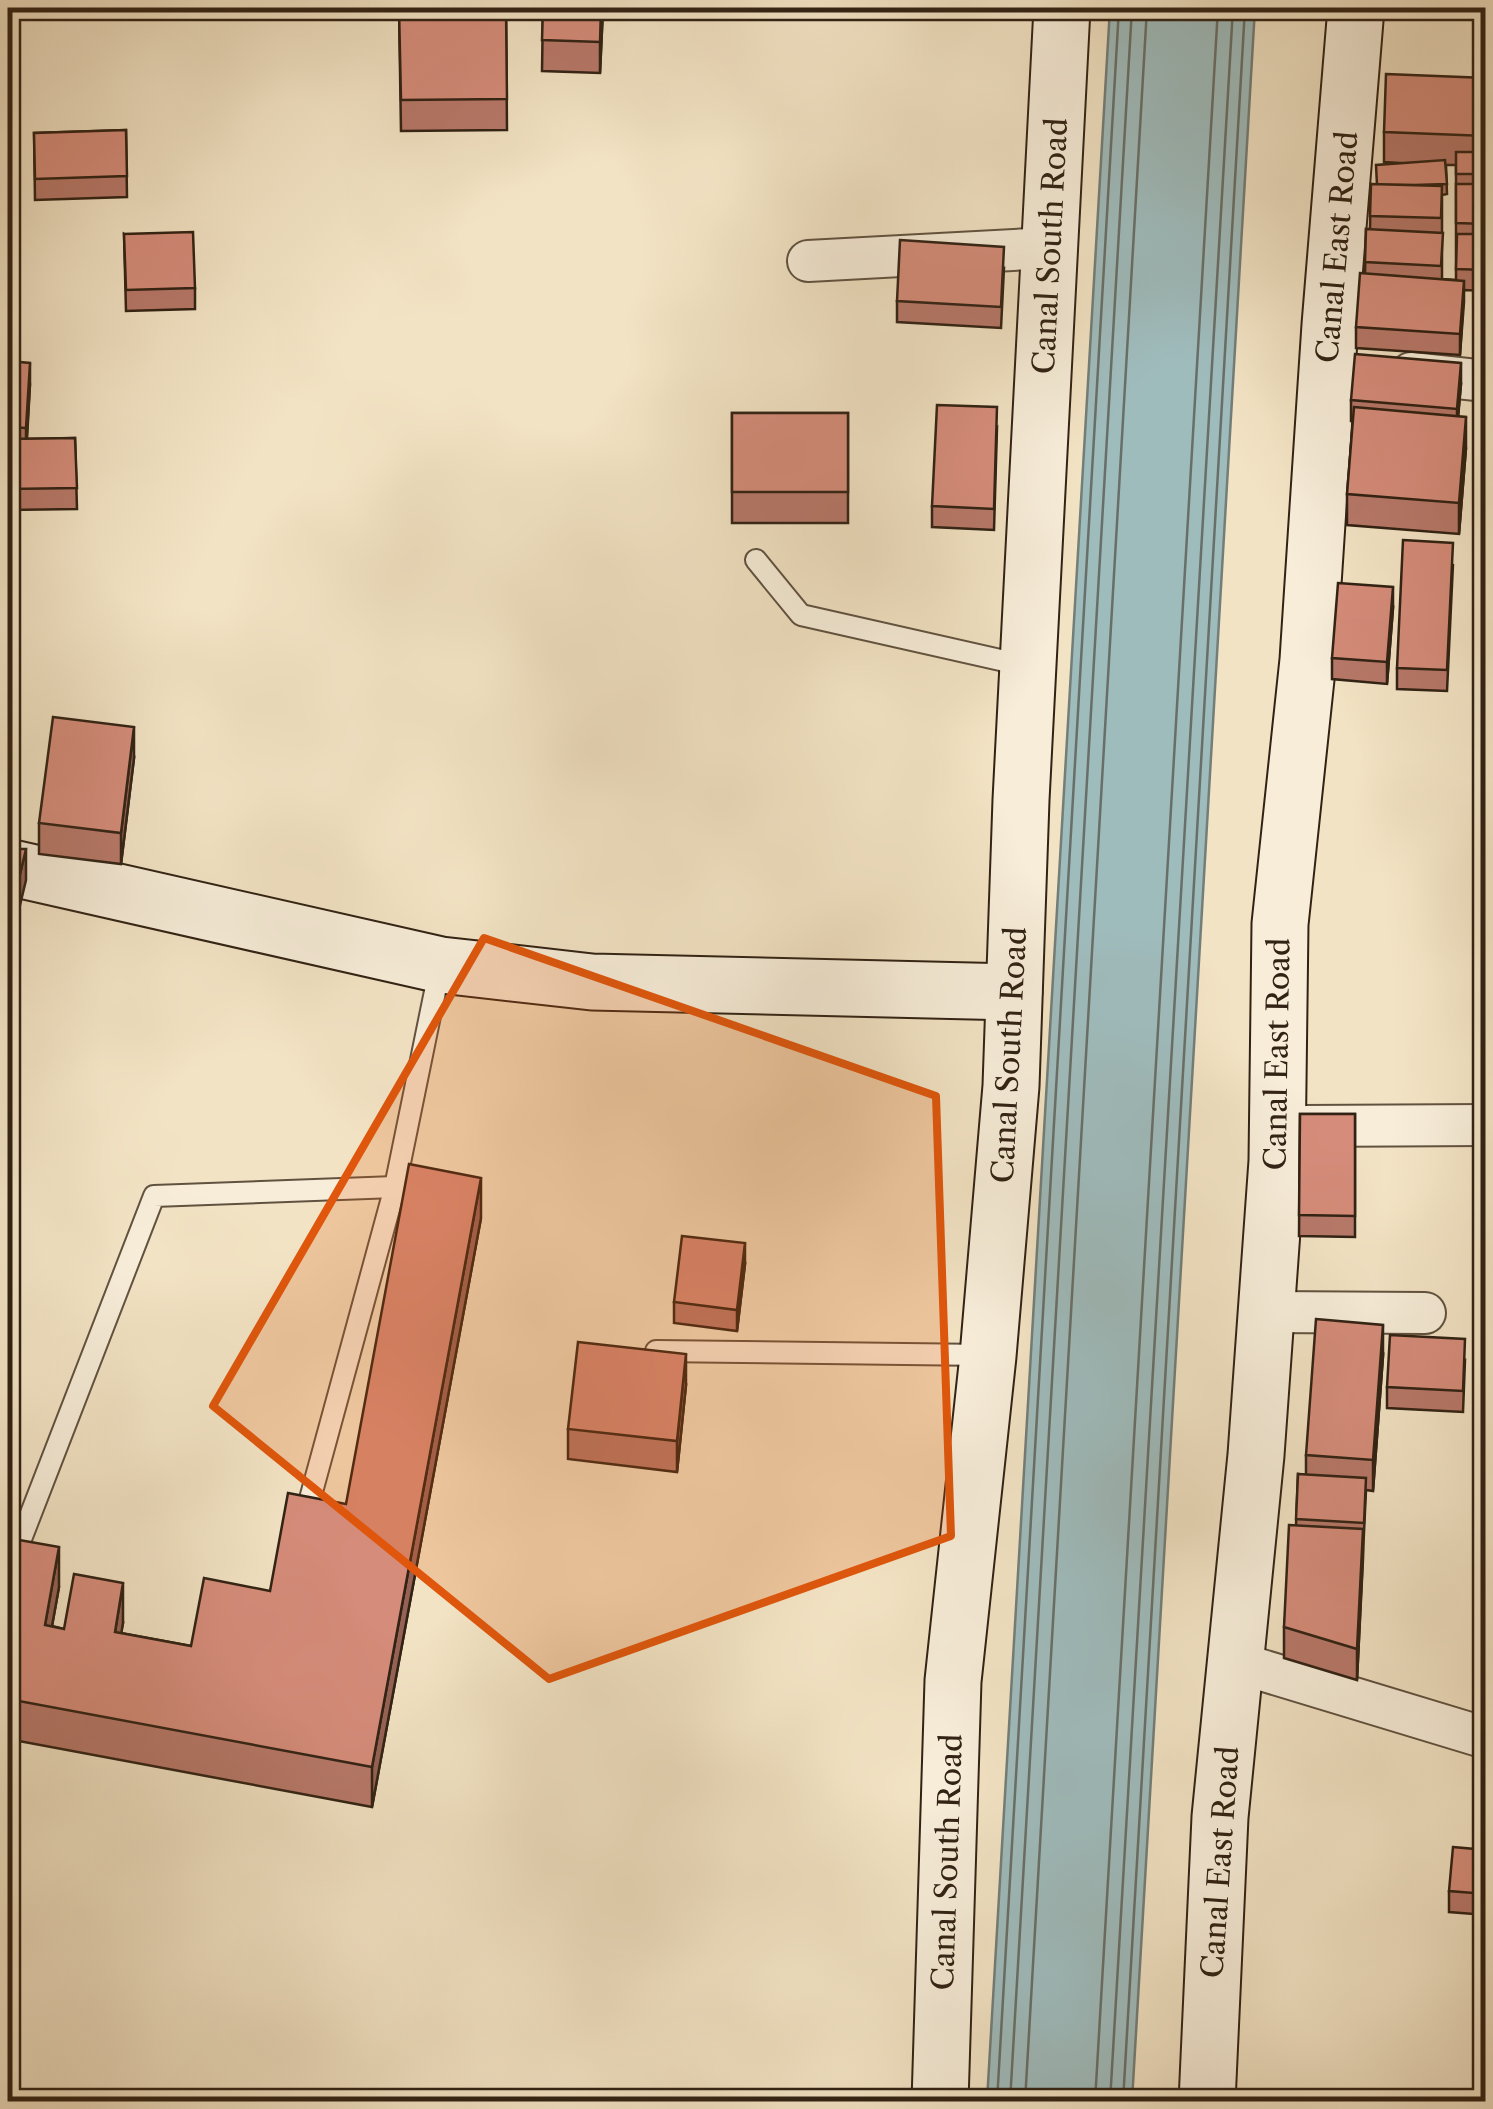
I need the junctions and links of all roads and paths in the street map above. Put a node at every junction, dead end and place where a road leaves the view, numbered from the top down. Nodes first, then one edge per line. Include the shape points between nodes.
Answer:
1 (1062, 8) edge
2 (1356, 8) edge
3 (1049, 248) junction
4 (808, 261) dead end
5 (1327, 363) junction
6 (1486, 381) edge
7 (756, 560) dead end
8 (1028, 666) junction
9 (8, 867) edge
10 (441, 964) junction
11 (1014, 992) junction
12 (1486, 1125) edge
13 (1278, 1126) junction
14 (396, 1187) junction
15 (1266, 1312) junction
16 (1425, 1313) dead end
17 (656, 1350) edge
18 (988, 1356) junction
19 (304, 1522) edge
20 (16, 1552) edge
21 (1235, 1662) junction
22 (1486, 1738) edge
23 (940, 2102) edge
24 (1207, 2102) edge

1 - 3 street, Canal South Road
2 - 5 street, Canal East Road via 1370,92
3 - 4 street
3 - 8 street, Canal South Road
5 - 6 street
5 - 13 street, Canal East Road via 1308,660 1280,924
7 - 8 lane via 800,615
8 - 11 street, Canal South Road
9 - 10 street
10 - 11 street via 592,982
10 - 14 lane
11 - 18 street, Canal South Road
12 - 13 street
13 - 15 street, Canal East Road
14 - 19 lane
14 - 20 lane via 154,1196
15 - 16 street
15 - 21 street, Canal East Road
17 - 18 lane
18 - 23 street, Canal South Road via 953,1681
21 - 22 street
21 - 24 street, Canal East Road via 1220,1817

